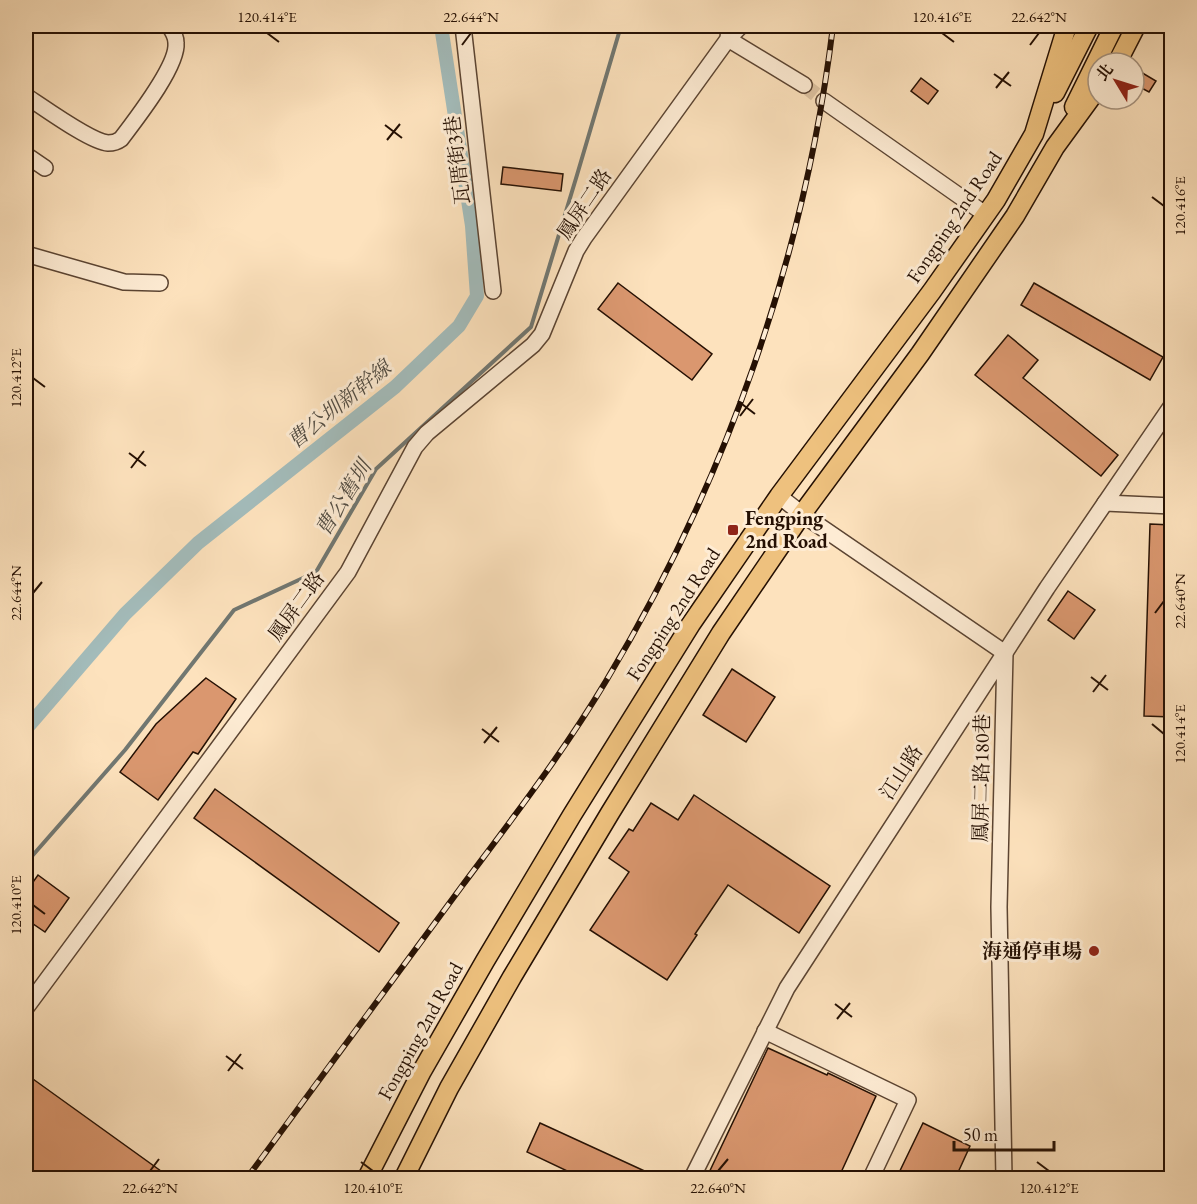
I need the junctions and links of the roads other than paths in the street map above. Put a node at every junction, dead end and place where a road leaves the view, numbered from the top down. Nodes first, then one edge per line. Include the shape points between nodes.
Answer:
1 (169, 26) edge
2 (463, 26) edge
3 (741, 26) edge
4 (1067, 26) edge
5 (1089, 26) edge
6 (1114, 26) edge
7 (1136, 26) edge
8 (729, 32) edge
9 (1123, 51) edge
10 (804, 85) tunnel mouth
11 (26, 96) edge
12 (824, 101) tunnel mouth
13 (1086, 104) edge
14 (1034, 134) junction
15 (1055, 147) junction
16 (26, 155) edge
17 (45, 168) dead end
18 (985, 214) junction
19 (26, 254) edge
20 (160, 283) dead end
21 (493, 291) dead end
22 (1172, 405) edge
23 (779, 496) junction
24 (1105, 503) junction
25 (1172, 506) edge
26 (802, 514) junction
27 (1005, 653) junction
28 (567, 824) junction
29 (592, 842) junction
30 (26, 1008) edge
31 (765, 1031) junction
32 (367, 1179) edge
33 (404, 1179) edge
34 (692, 1179) edge
35 (871, 1179) edge
36 (1004, 1179) edge

1 - 11 street via 176,42 175,52 160,84 116,142 106,143 84,133
2 - 21 street, 瓦厝街3巷
3 - 8 street, 鳳屏二路
4 - 14 main road, Fongping 2nd Road
5 - 14 main road
6 - 15 main road
7 - 9 main road
8 - 10 street
8 - 30 street, 鳳屏二路 via 584,238 542,334 415,447 348,572
12 - 18 street
13 - 15 main road
14 - 18 main road, Fongping 2nd Road
15 - 26 main road via 1015,216 920,354
16 - 17 street
18 - 23 main road, Fongping 2nd Road
19 - 20 street via 124,282
22 - 24 street, 江山路
23 - 26 street
23 - 28 main road, Fongping 2nd Road via 691,624
24 - 25 street
24 - 27 street, 江山路
26 - 27 street
26 - 29 main road via 721,633
27 - 31 street, 江山路 via 787,988
27 - 36 street, 鳳屏二路180巷 via 999,907
28 - 29 main road
28 - 32 main road, Fongping 2nd Road via 422,1071
29 - 33 main road via 454,1078
31 - 34 street, 江山路
31 - 35 street via 908,1100

